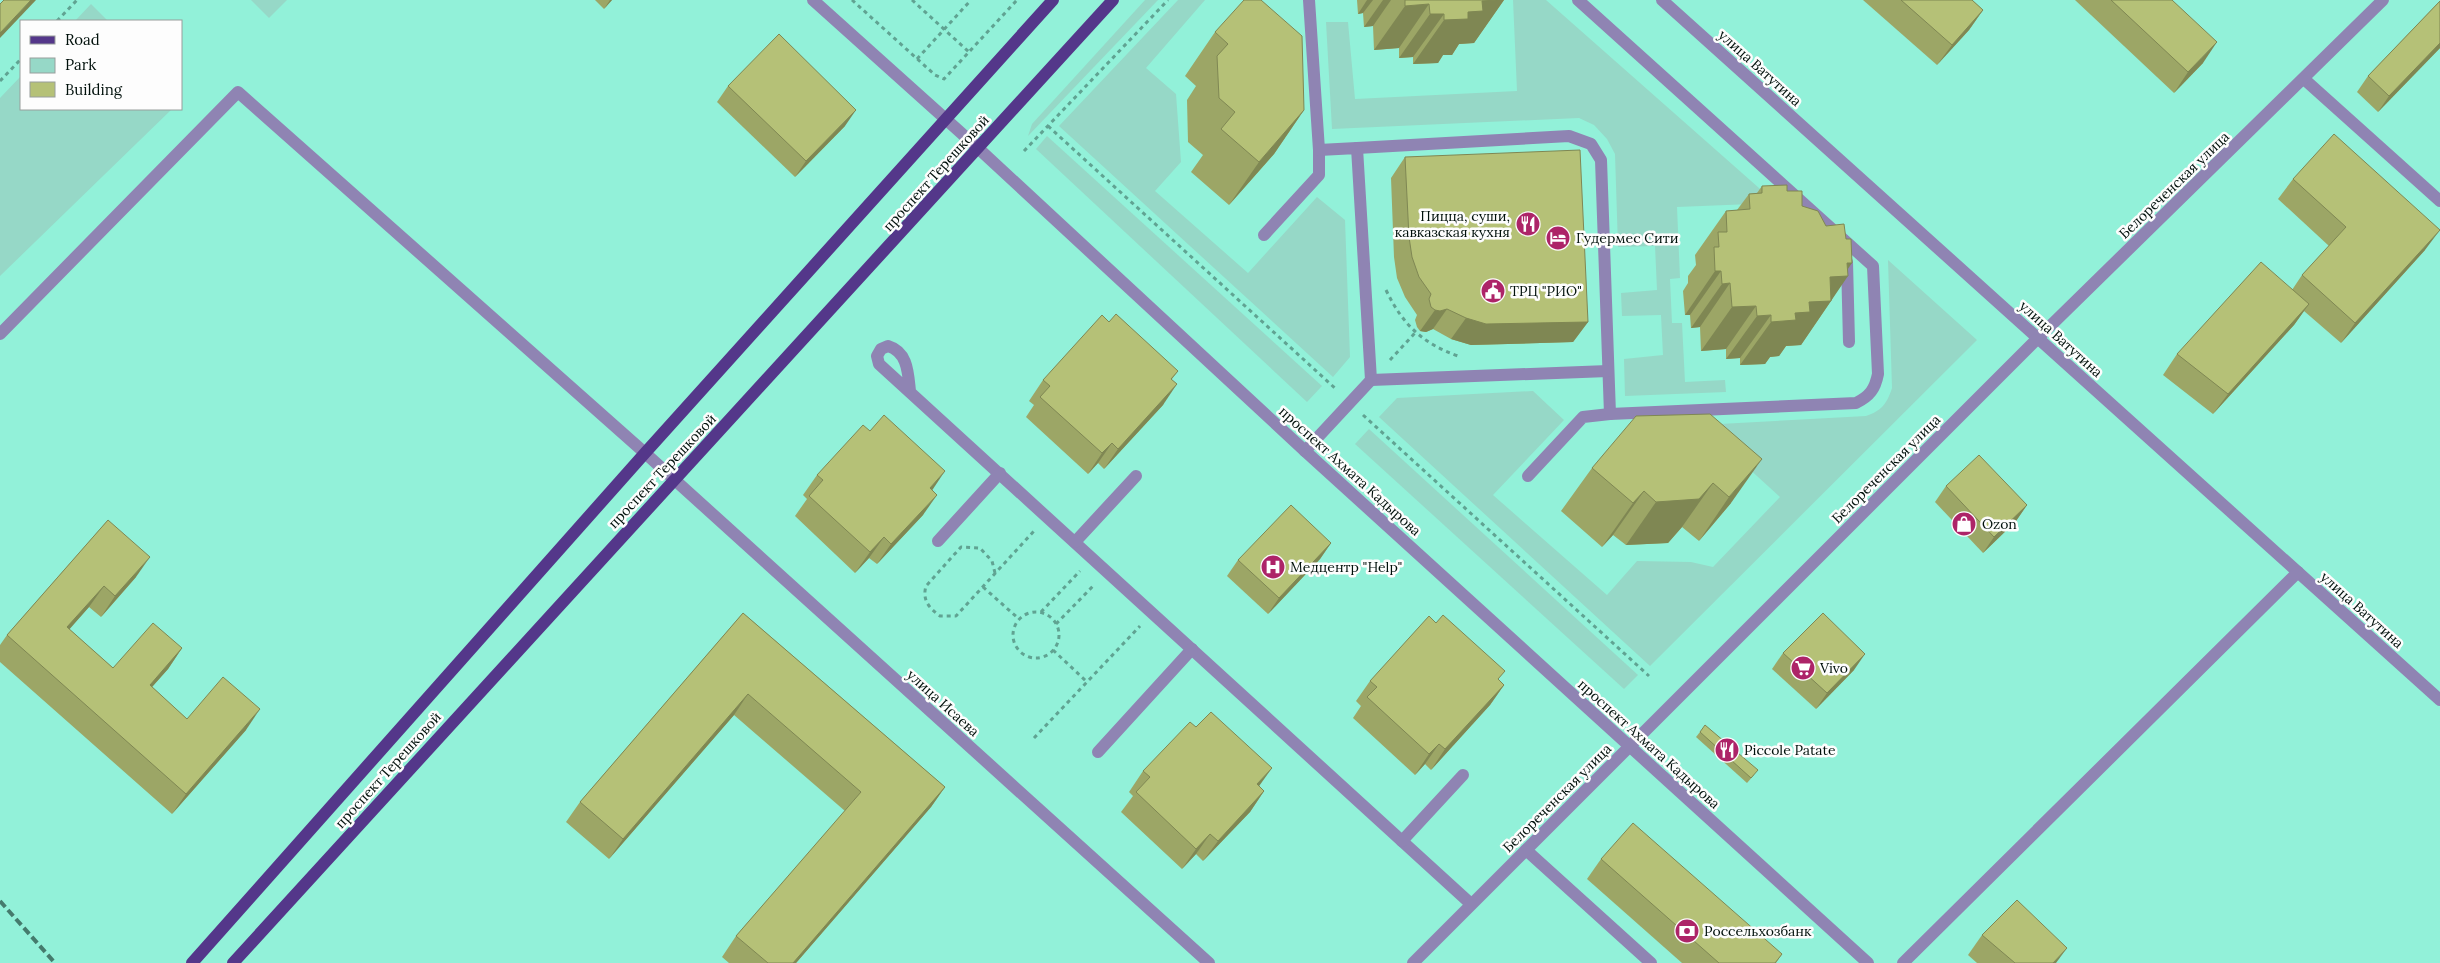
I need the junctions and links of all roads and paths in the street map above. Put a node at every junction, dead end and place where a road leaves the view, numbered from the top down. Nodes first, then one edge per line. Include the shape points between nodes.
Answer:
1 (78, 0) edge
2 (813, 0) edge
3 (852, 0) edge
4 (912, 0) edge
5 (971, 0) edge
6 (1017, 0) edge
7 (1053, 0) edge
8 (1113, 0) edge
9 (1168, 0) edge
10 (1309, 0) edge
11 (1578, 0) edge
12 (1662, 0) edge
13 (2383, 0) edge
14 (58, 20) edge
15 (944, 29) junction
16 (969, 52) junction
17 (917, 59) junction
18 (20, 60) edge
19 (2304, 79) junction
20 (0, 81) edge
21 (945, 118) junction
22 (1357, 148) junction
23 (979, 149) junction
24 (1319, 150) junction
25 (1024, 151) dead end
26 (2440, 201) edge
27 (1264, 235) dead end
28 (1846, 242) junction
29 (1384, 286) dead end
30 (1415, 333) junction
31 (0, 334) edge
32 (2038, 338) junction
33 (1849, 342) dead end
34 (1465, 358) dead end
35 (1608, 371) junction
36 (1371, 380) junction
37 (910, 391) dead end
38 (1610, 414) junction
39 (1305, 451) junction
40 (645, 453) junction
41 (1000, 473) junction
42 (1136, 476) dead end
43 (1528, 476) dead end
44 (674, 480) junction
45 (1036, 528) dead end
46 (938, 542) dead end
47 (1075, 542) junction
48 (1081, 570) dead end
49 (2298, 572) junction
50 (995, 573) junction
51 (1096, 584) dead end
52 (983, 587) junction
53 (1041, 612) junction
54 (1019, 619) junction
55 (1056, 624) junction
56 (1141, 626) dead end
57 (1192, 649) junction
58 (1053, 650) junction
59 (1087, 682) junction
60 (2440, 700) edge
61 (1034, 738) dead end
62 (1629, 747) junction
63 (1098, 752) dead end
64 (1463, 775) dead end
65 (1402, 841) junction
66 (1526, 850) junction
67 (1471, 904) junction
68 (192, 963) edge
69 (233, 963) edge
70 (1209, 963) edge
71 (1413, 963) edge
72 (1651, 963) edge
73 (1868, 963) edge
74 (1903, 963) edge

1 - 14 path
2 - 21 street, проспект Ахмата Кадырова
3 - 17 path
4 - 15 path
5 - 15 path
6 - 16 path
7 - 21 main road, проспект Терешковой
8 - 23 main road, проспект Терешковой
9 - 25 path
10 - 24 street
11 - 28 street
12 - 32 street, улица Ватутина
13 - 19 street, Белореченская улица
15 - 16 path
15 - 17 path
16 - 17 path via 944,79
18 - 20 path
19 - 26 street
19 - 32 street, Белореченская улица
21 - 23 street, проспект Ахмата Кадырова
21 - 40 main road, проспект Терешковой
22 - 24 street
22 - 35 street via 1569,136 1590,144 1601,160
22 - 36 street
23 - 39 street, проспект Ахмата Кадырова
23 - 44 main road, проспект Терешковой
24 - 27 street via 1319,175
28 - 33 street
28 - 38 street via 1873,266 1878,374 1867,397 1856,403
29 - 30 path via 1396,312
30 - 34 path via 1438,349
30 - 36 path
31 - 40 street, улица Исаева via 238,92
32 - 49 street, улица Ватутина
32 - 62 street, Белореченская улица
35 - 36 street
35 - 38 street
36 - 39 street
37 - 41 street
38 - 43 street via 1583,417
39 - 62 street, проспект Ахмата Кадырова
40 - 44 street, улица Исаева
40 - 68 main road, проспект Терешковой
41 - 46 street
41 - 47 street
42 - 47 street
44 - 69 main road, проспект Терешковой
44 - 70 street, улица Исаева
45 - 50 path
47 - 57 street
48 - 53 path
49 - 60 street, улица Ватутина
49 - 74 street
50 - 52 path
50 - 52 path via 992,561 980,548 961,547 926,586 924,594 932,610 946,618 956,616
51 - 55 path
52 - 54 path
53 - 54 path via 1029,613
53 - 55 path
54 - 58 path via 1013,636 1020,651 1037,657
55 - 58 path via 1058,640
56 - 59 path
57 - 63 street
57 - 65 street
58 - 59 path
59 - 61 path
62 - 66 street, Белореченская улица
62 - 73 street, проспект Ахмата Кадырова
64 - 65 street
65 - 67 street
66 - 67 street, Белореченская улица
66 - 72 street
67 - 71 street, Белореченская улица

